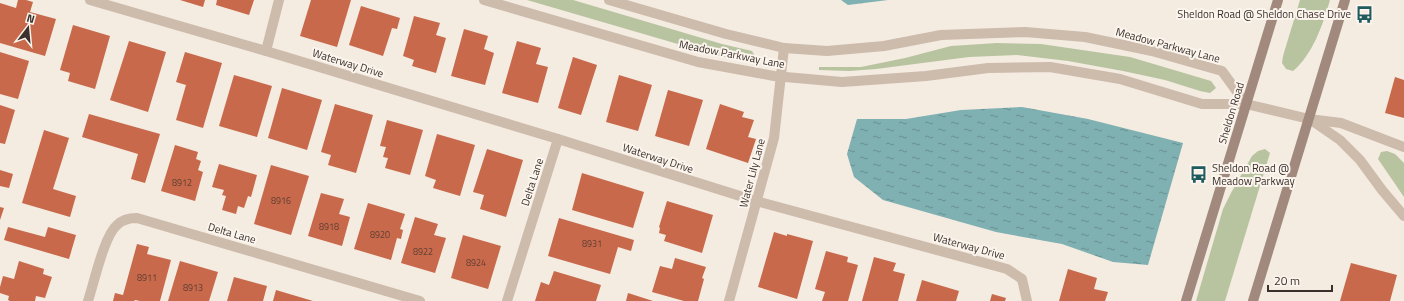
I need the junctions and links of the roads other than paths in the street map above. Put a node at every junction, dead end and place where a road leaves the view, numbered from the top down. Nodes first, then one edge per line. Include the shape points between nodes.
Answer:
1 (90, 0) edge
2 (279, 0) edge
3 (484, 0) edge
4 (609, 0) edge
5 (1278, 0) edge
6 (1345, 0) edge
7 (784, 48) junction
8 (266, 51) junction
9 (781, 77) junction
10 (1246, 104) junction
11 (1309, 119) junction
12 (558, 138) junction
13 (1400, 146) edge
14 (1404, 153) edge
15 (756, 201) junction
16 (1404, 216) edge
17 (88, 301) edge
18 (420, 301) edge
19 (507, 301) edge
20 (729, 301) edge
21 (1027, 301) edge
22 (1186, 301) edge
23 (1253, 301) edge

1 - 8 street, Waterway Drive
2 - 8 street
3 - 9 street, Meadow Parkway Lane via 698,62
4 - 7 street, Meadow Parkway Lane
5 - 10 main road, Sheldon Road
6 - 11 main road
7 - 9 street, Water Lily Lane
7 - 10 street, Meadow Parkway Lane via 827,51 884,46 941,35 1025,32 1085,37 1152,51 1222,71
8 - 12 street, Waterway Drive
9 - 10 street, Meadow Parkway Lane via 842,82 926,76 988,68 1050,67 1120,79 1202,104
9 - 15 street, Water Lily Lane via 774,138
10 - 11 street
10 - 22 main road, Sheldon Road
11 - 13 street via 1341,123
11 - 16 street via 1340,140 1360,160
11 - 23 main road
12 - 15 street, Waterway Drive
12 - 19 street, Delta Lane
13 - 14 street
15 - 20 street, Water Lily Lane
15 - 21 street, Waterway Drive via 1007,269 1022,279
17 - 18 street, Delta Lane via 108,237 117,224 130,218

